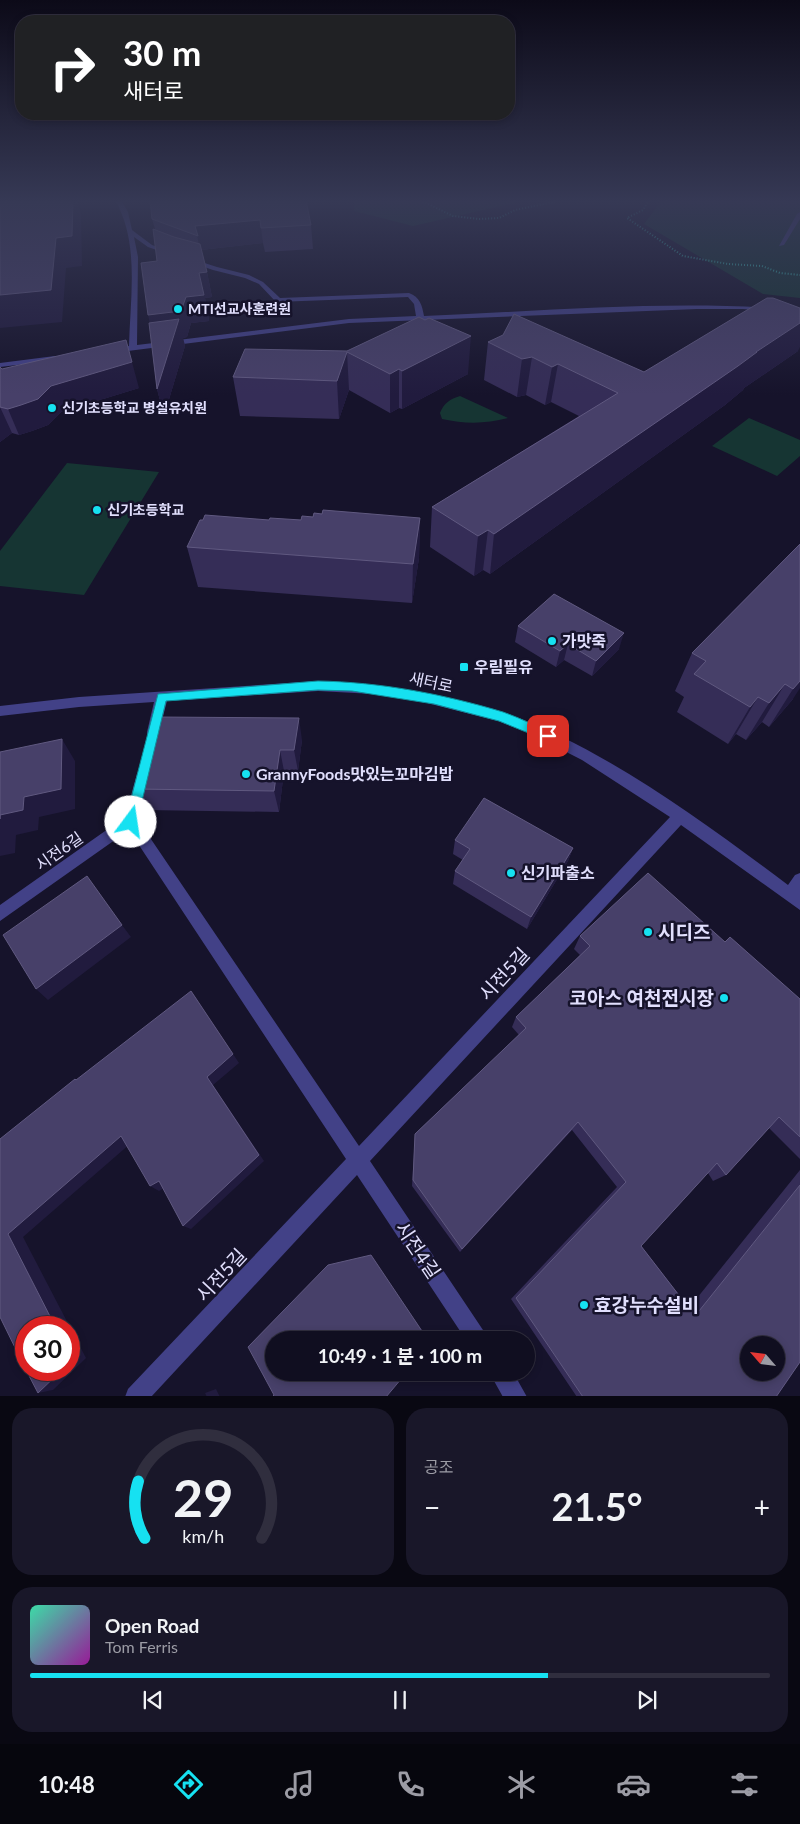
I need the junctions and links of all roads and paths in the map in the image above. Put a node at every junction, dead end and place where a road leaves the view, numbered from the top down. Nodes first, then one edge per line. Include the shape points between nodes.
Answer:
1 (135, 265) edge
2 (204, 265) edge
3 (747, 265) edge
4 (800, 275) edge
5 (800, 312) edge
6 (420, 318) junction
7 (133, 349) junction
8 (100, 352) edge
9 (64, 357) edge
10 (0, 365) edge
11 (162, 697) junction
12 (0, 711) edge
13 (150, 745) edge
14 (145, 764) edge
15 (680, 817) junction
16 (131, 822) junction
17 (800, 880) edge
18 (795, 899) edge
19 (0, 914) edge
20 (358, 1161) junction
21 (472, 1331) edge
22 (506, 1381) edge
23 (136, 1396) edge
24 (516, 1396) edge

1 - 7 street
2 - 6 street via 247,276 261,283 279,300 409,295 418,304
3 - 4 path
5 - 6 street via 697,307
6 - 7 street via 349,321
7 - 8 street
9 - 10 street
11 - 12 street, 새터로
11 - 13 street
11 - 15 street, 새터로 via 352,686 434,699 502,717 548,736 593,760
14 - 16 street
15 - 18 street, 새터로
15 - 20 street, 시전5길
16 - 19 street, 시전6길
16 - 20 street
17 - 18 street
20 - 21 street, 시전4길
20 - 23 street, 시전5길
22 - 24 street

